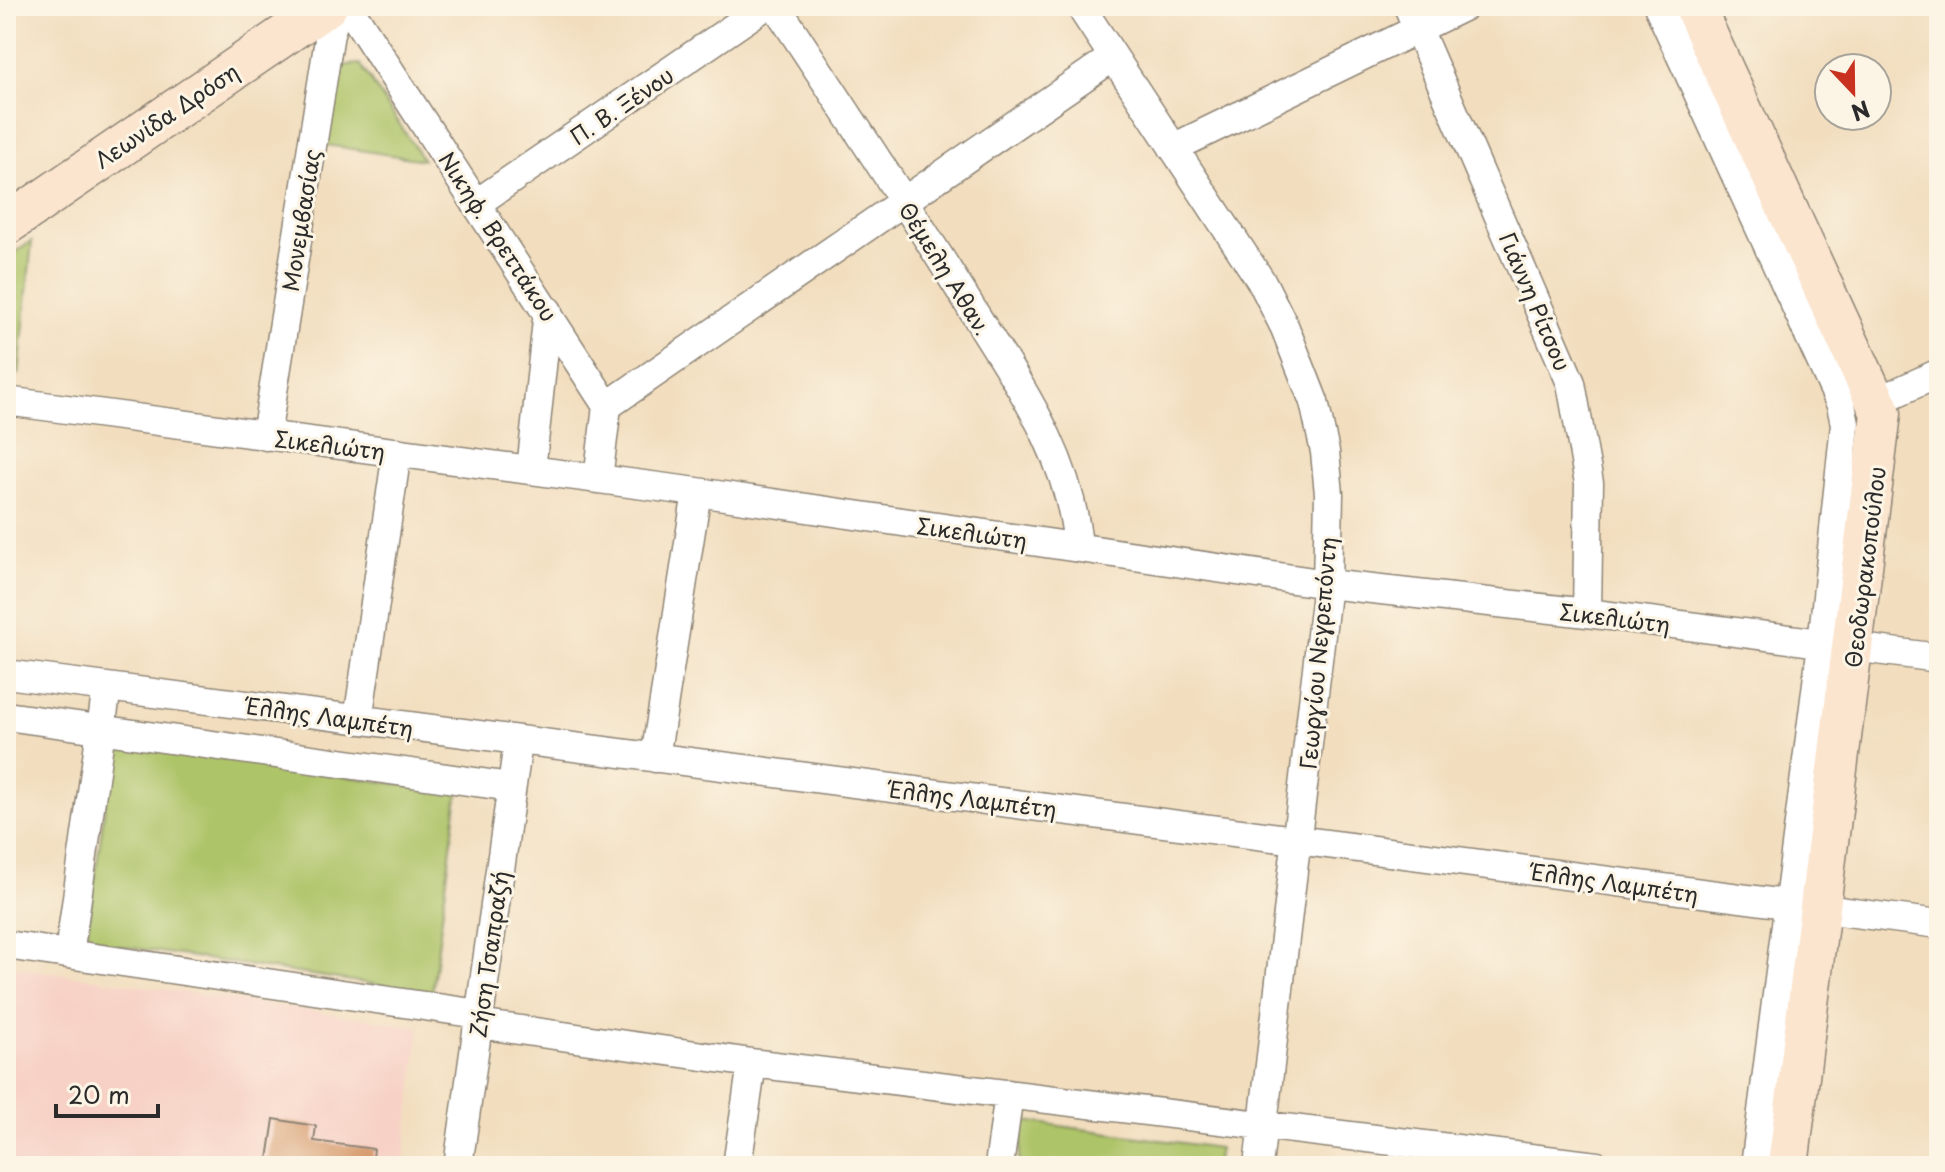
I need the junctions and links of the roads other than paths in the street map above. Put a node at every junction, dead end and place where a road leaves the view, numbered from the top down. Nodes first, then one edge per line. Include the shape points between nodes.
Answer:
1 (327, 6) edge
2 (339, 6) edge
3 (348, 6) edge
4 (765, 6) edge
5 (776, 6) edge
6 (1080, 6) edge
7 (1465, 6) edge
8 (1658, 6) edge
9 (1694, 6) edge
10 (1413, 17) edge
11 (1113, 57) junction
12 (1173, 148) junction
13 (906, 202) junction
14 (477, 203) junction
15 (6, 225) edge
16 (548, 311) junction
17 (1939, 373) edge
18 (6, 401) edge
19 (1878, 401) junction
20 (607, 406) junction
21 (266, 436) junction
22 (397, 452) junction
23 (531, 470) junction
24 (598, 479) junction
25 (697, 492) junction
26 (1078, 547) junction
27 (1327, 584) junction
28 (1587, 613) junction
29 (1838, 646) junction
30 (1939, 658) edge
31 (6, 674) edge
32 (107, 687) junction
33 (6, 716) edge
34 (358, 720) junction
35 (101, 728) junction
36 (518, 743) junction
37 (655, 758) junction
38 (511, 787) junction
39 (1298, 840) junction
40 (1803, 906) junction
41 (1939, 924) edge
42 (6, 945) edge
43 (69, 954) junction
44 (478, 1019) junction
45 (752, 1063) junction
46 (1009, 1094) junction
47 (1263, 1124) junction
48 (1523, 1161) edge
49 (458, 1166) edge
50 (737, 1166) edge
51 (999, 1166) edge
52 (1258, 1166) edge
53 (1597, 1166) edge
54 (1755, 1166) edge
55 (1788, 1166) edge

1 - 15 street, Λεωνίδα Δρόση
2 - 21 street, Μονεμβασίας via 330,33
3 - 14 street, Νικηφ. Βρεττάκου
4 - 14 street, Π. Β. Ξένου
5 - 13 street, Θέμελη Αθαν.
6 - 11 street, Γεωργίου Νεγρεπόντη
7 - 10 street
8 - 29 street via 1843,415
9 - 19 street, Θεοδωρακοπούλου
10 - 12 street
10 - 28 street, Γιάννη Ρίτσου via 1571,383 1589,483
11 - 12 street, Γεωργίου Νεγρεπόντη
11 - 13 street
12 - 27 street, Γεωργίου Νεγρεπόντη via 1263,284 1306,379 1328,475
13 - 20 street
13 - 26 street, Θέμελη Αθαν. via 1051,442 1069,489
14 - 16 street, Νικηφ. Βρεττάκου
16 - 20 street, Νικηφ. Βρεττάκου
16 - 23 street
17 - 19 street
18 - 21 street, Σικελιώτη
19 - 29 street, Θεοδωρακοπούλου via 1882,423
20 - 24 street
21 - 22 street, Σικελιώτη
22 - 23 street, Σικελιώτη
22 - 34 street
23 - 24 street, Σικελιώτη
24 - 25 street, Σικελιώτη
25 - 26 street, Σικελιώτη
25 - 37 street
26 - 27 street, Σικελιώτη
27 - 28 street, Σικελιώτη
27 - 39 street, Γεωργίου Νεγρεπόντη
28 - 29 street, Σικελιώτη
29 - 30 street, Σικελιώτη
29 - 40 street, Θεοδωρακοπούλου
31 - 32 street, Έλλης Λαμπέτη
32 - 34 street, Έλλης Λαμπέτη
32 - 35 street
33 - 35 street
34 - 36 street, Έλλης Λαμπέτη
35 - 38 street
35 - 43 street
36 - 37 street, Έλλης Λαμπέτη
36 - 38 street, Ζήση Τσαπραζή
37 - 39 street, Έλλης Λαμπέτη
38 - 44 street, Ζήση Τσαπραζή
39 - 40 street, Έλλης Λαμπέτη
39 - 47 street, Γεωργίου Νεγρεπόντη
40 - 41 street, Έλλης Λαμπέτη
40 - 54 street
40 - 55 street, Θεοδωρακοπούλου
42 - 43 street
43 - 44 street
44 - 45 street
44 - 49 street, Ζήση Τσαπραζή
45 - 46 street
45 - 50 street
46 - 47 street
46 - 51 street
47 - 48 street
47 - 52 street, Γεωργίου Νεγρεπόντη
48 - 53 street

